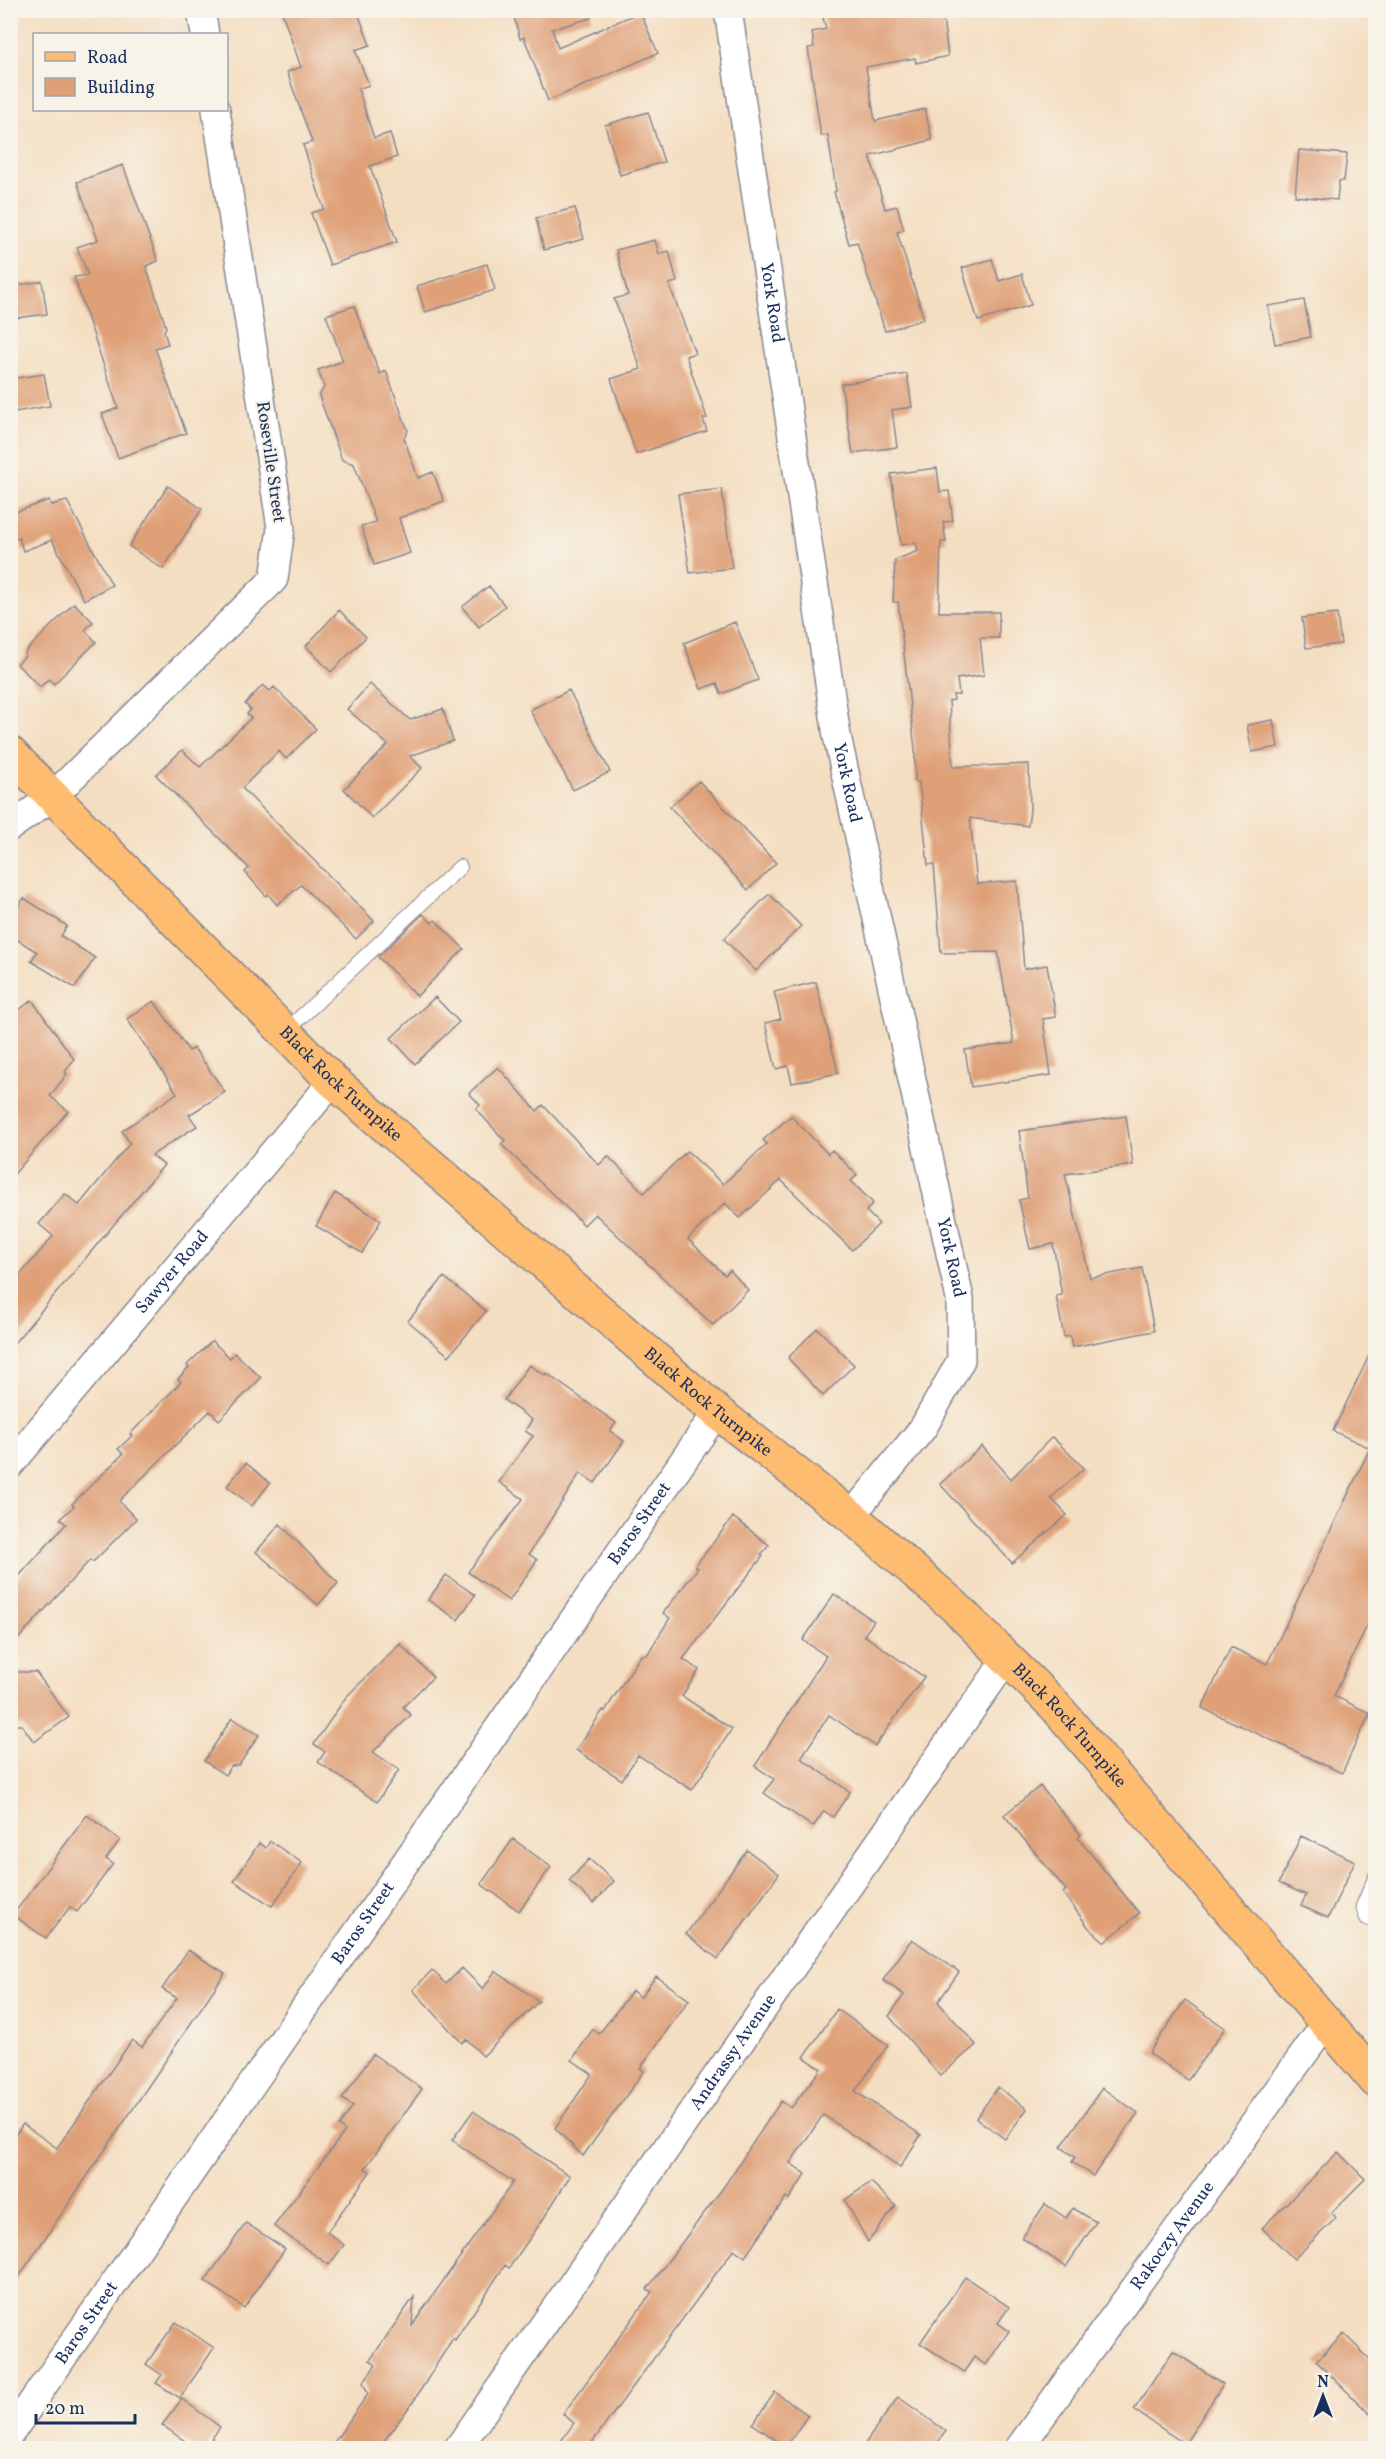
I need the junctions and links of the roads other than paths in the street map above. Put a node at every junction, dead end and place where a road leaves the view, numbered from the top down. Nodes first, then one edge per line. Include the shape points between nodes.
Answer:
1 (201, 10) edge
2 (728, 10) edge
3 (205, 33) edge
4 (216, 111) edge
5 (10, 753) edge
6 (53, 796) junction
7 (10, 827) edge
8 (460, 867) dead end
9 (285, 1032) junction
10 (333, 1081) junction
11 (717, 1412) junction
12 (10, 1464) edge
13 (851, 1516) junction
14 (1008, 1657) junction
15 (1376, 1876) edge
16 (1376, 1921) edge
17 (1327, 2022) junction
18 (1376, 2081) edge
19 (10, 2434) edge
20 (458, 2448) edge
21 (1019, 2448) edge

1 - 3 street
2 - 13 street, York Road via 837,736 960,1299 961,1360 922,1428
4 - 6 street, Roseville Street via 280,528 274,579
5 - 6 main road, Black Rock Turnpike
6 - 7 street, Roseville Street
6 - 9 main road, Black Rock Turnpike
8 - 9 lane
9 - 10 main road, Black Rock Turnpike
10 - 11 main road, Black Rock Turnpike
10 - 12 street, Sawyer Road
11 - 13 main road, Black Rock Turnpike
11 - 19 street, Baros Street
13 - 14 main road, Black Rock Turnpike
14 - 17 main road, Black Rock Turnpike via 1055,1706
14 - 20 street, Andrassy Avenue
15 - 16 lane via 1363,1906 1367,1918
17 - 18 main road, Black Rock Turnpike
17 - 21 street, Rakoczy Avenue

